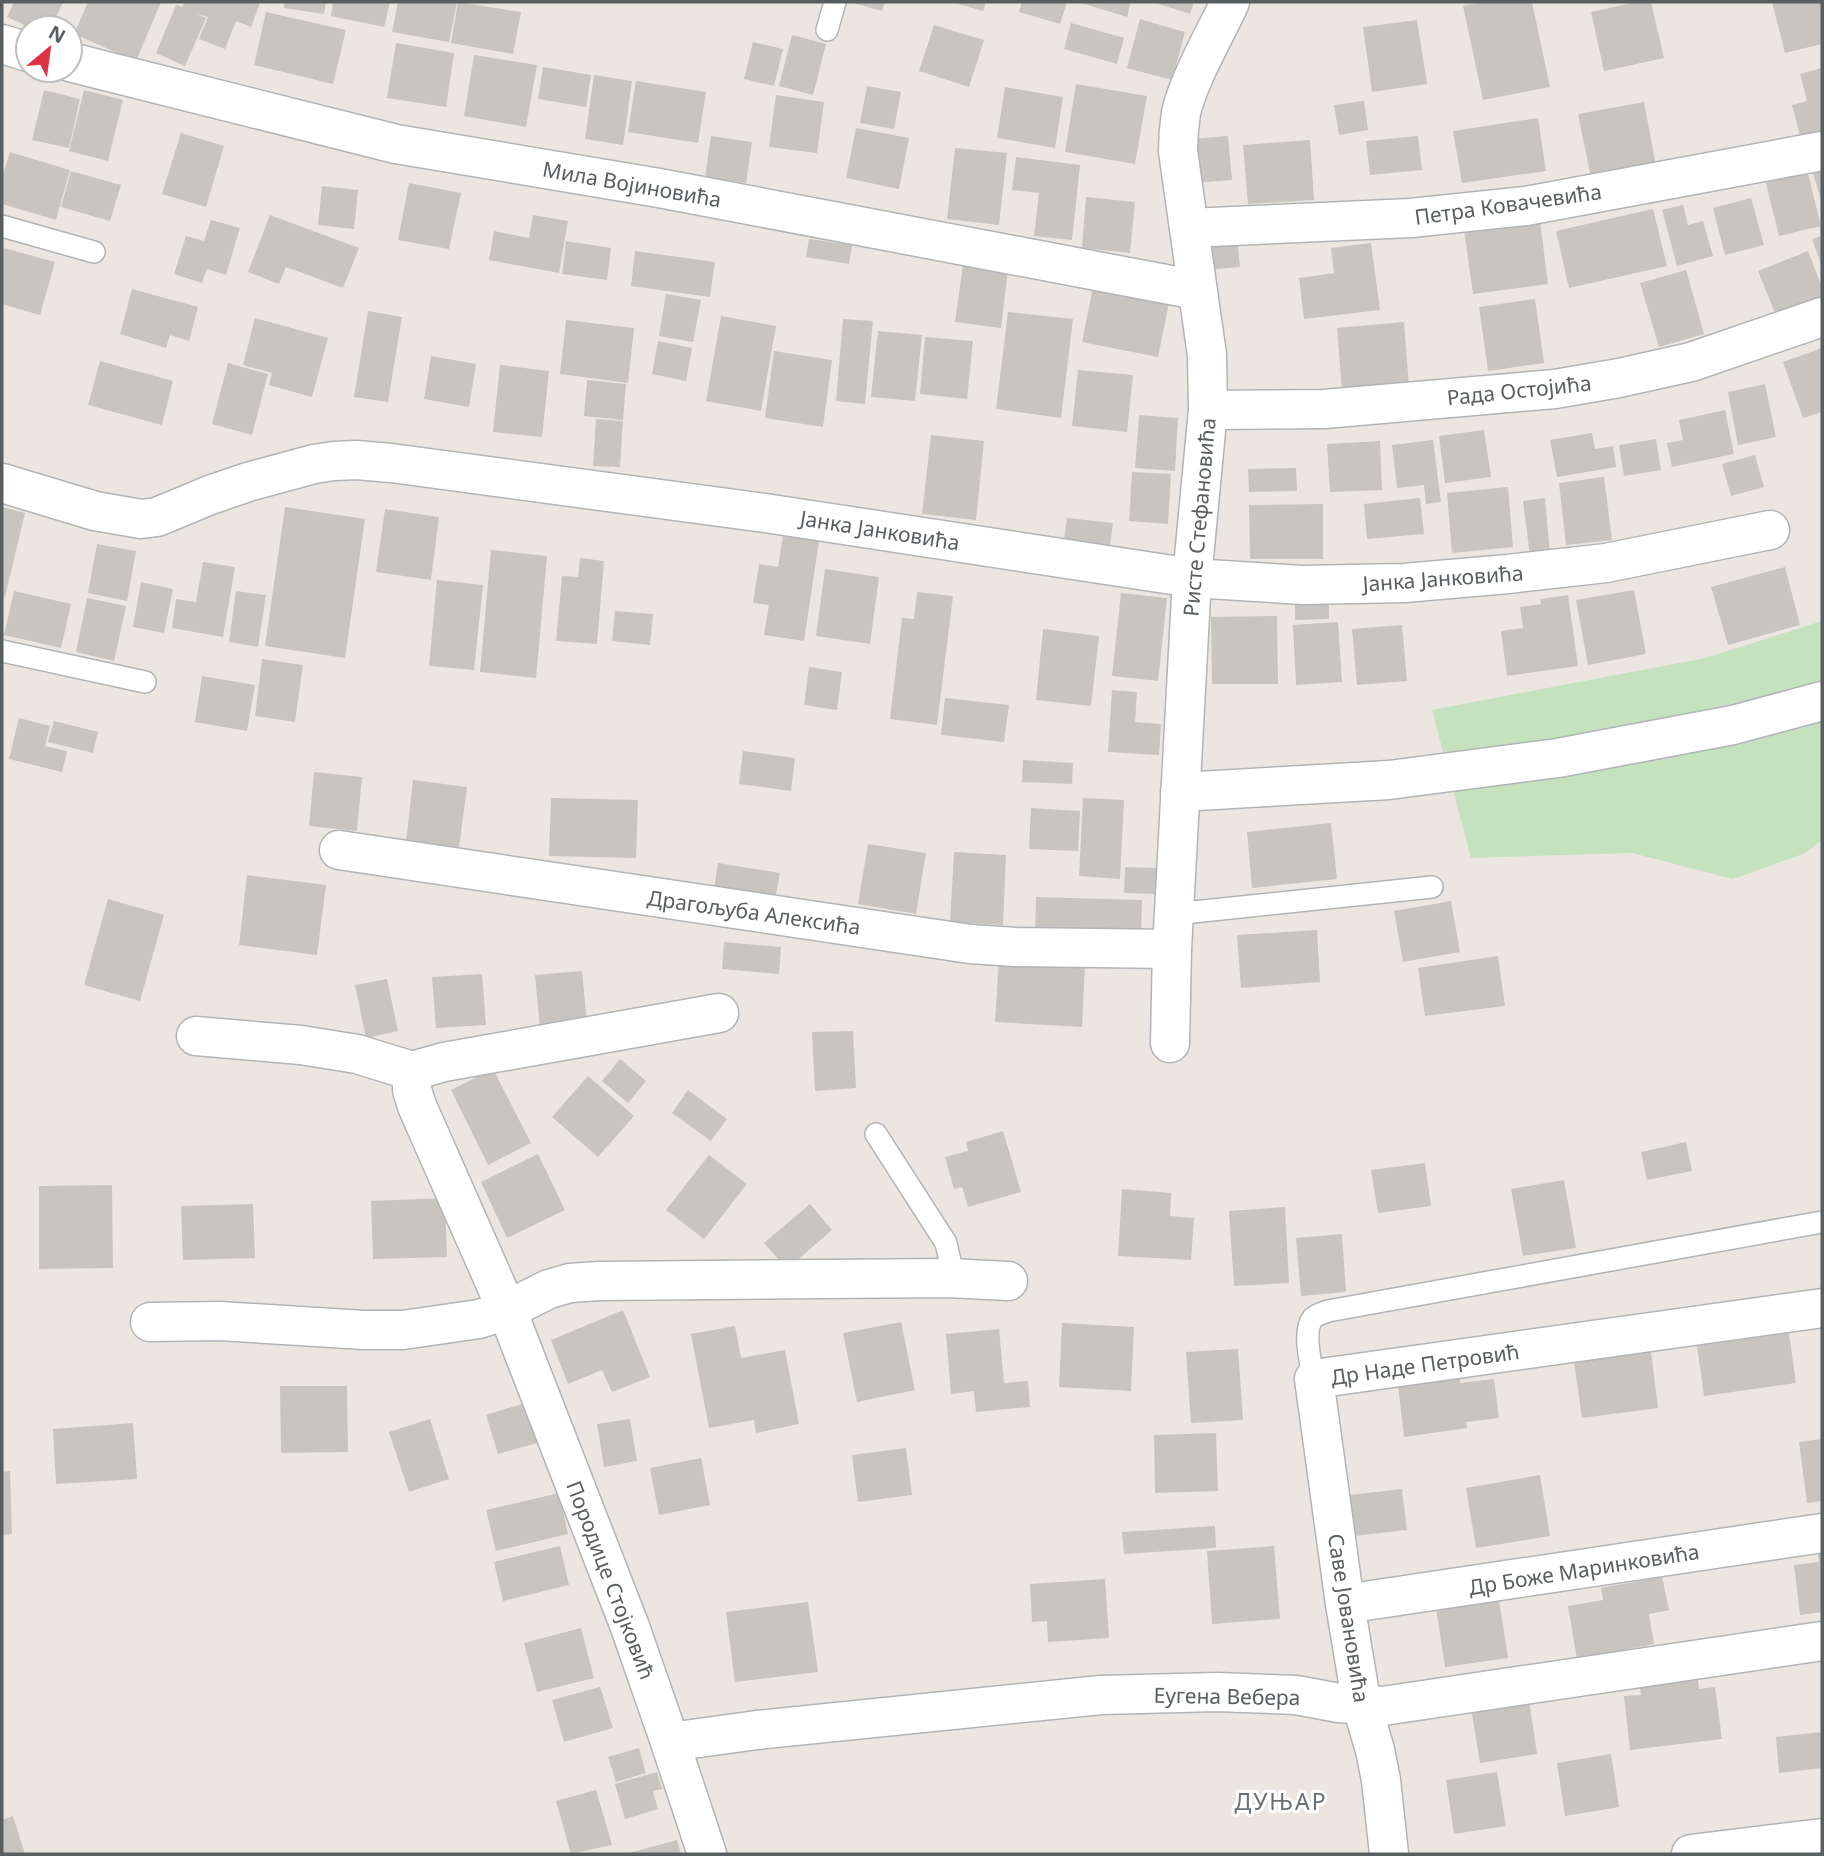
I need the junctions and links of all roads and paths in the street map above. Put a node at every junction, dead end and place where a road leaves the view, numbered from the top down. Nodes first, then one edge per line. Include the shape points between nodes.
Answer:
1 (835, 2) edge
2 (1230, 2) edge
3 (827, 30) dead end
4 (84, 66) edge
5 (1822, 151) edge
6 (2, 226) edge
7 (1189, 228) junction
8 (94, 252) dead end
9 (1197, 290) junction
10 (1822, 317) edge
11 (1208, 410) junction
12 (2, 483) edge
13 (1770, 530) dead end
14 (1192, 578) junction
15 (2, 651) edge
16 (145, 682) dead end
17 (1822, 701) edge
18 (1180, 792) junction
19 (339, 850) dead end
20 (1432, 887) dead end
21 (1173, 931) junction
22 (719, 1013) dead end
23 (196, 1037) dead end
24 (1170, 1044) dead end
25 (412, 1071) junction
26 (876, 1134) dead end
27 (1822, 1222) edge
28 (948, 1278) junction
29 (1008, 1280) dead end
30 (1822, 1308) edge
31 (507, 1310) junction
32 (150, 1322) dead end
33 (1314, 1379) junction
34 (1822, 1533) edge
35 (1345, 1604) junction
36 (1822, 1641) edge
37 (1362, 1706) junction
38 (670, 1742) junction
39 (1822, 1838) edge
40 (707, 1854) edge
41 (1390, 1854) edge
42 (1691, 1854) edge

1 - 3 lane
2 - 7 street, Ристе Стефановића via 1181,116 1178,151
4 - 9 street, Мила Војиновића via 396,144 659,188
5 - 7 street, Петра Ковачевића via 1526,206 1411,218
6 - 8 lane
7 - 9 street, Ристе Стефановића
9 - 11 street, Ристе Стефановића via 1207,355
10 - 11 street, Рада Остојића via 1690,362 1555,389 1324,409
11 - 14 street, Ристе Стефановића
12 - 14 street, Јанка Јанковића via 95,511 141,519 314,464 367,461 765,513
13 - 14 street, Јанка Јанковића via 1606,563 1404,583 1303,585
14 - 18 street, Ристе Стефановића
15 - 16 lane
17 - 18 street via 1734,725 1558,758 1389,780
18 - 21 street, Ристе Стефановића
19 - 21 street, Драгољуба Алексића via 970,944 1015,947
20 - 21 lane
21 - 24 street, Ристе Стефановића
22 - 25 street
23 - 25 street via 301,1045 357,1054
25 - 31 street, Породице Стојковић via 417,1106
26 - 28 lane via 946,1243
27 - 33 lane, Др Наде Петровић via 1328,1311 1314,1317 1309,1327
28 - 29 street
28 - 31 street via 599,1280 549,1289
30 - 33 street, Др Наде Петровић
31 - 32 street via 402,1330
31 - 38 street, Породице Стојковић
33 - 35 street, Саве Јовановића
34 - 35 street, Др Боже Маринковића
35 - 37 street, Саве Јовановића
36 - 37 street, Еугена Вебера
37 - 38 street, Еугена Вебера via 1296,1695 1101,1695
37 - 41 street, Саве Јовановића via 1381,1780
38 - 40 street, Породице Стојковић
39 - 42 street

